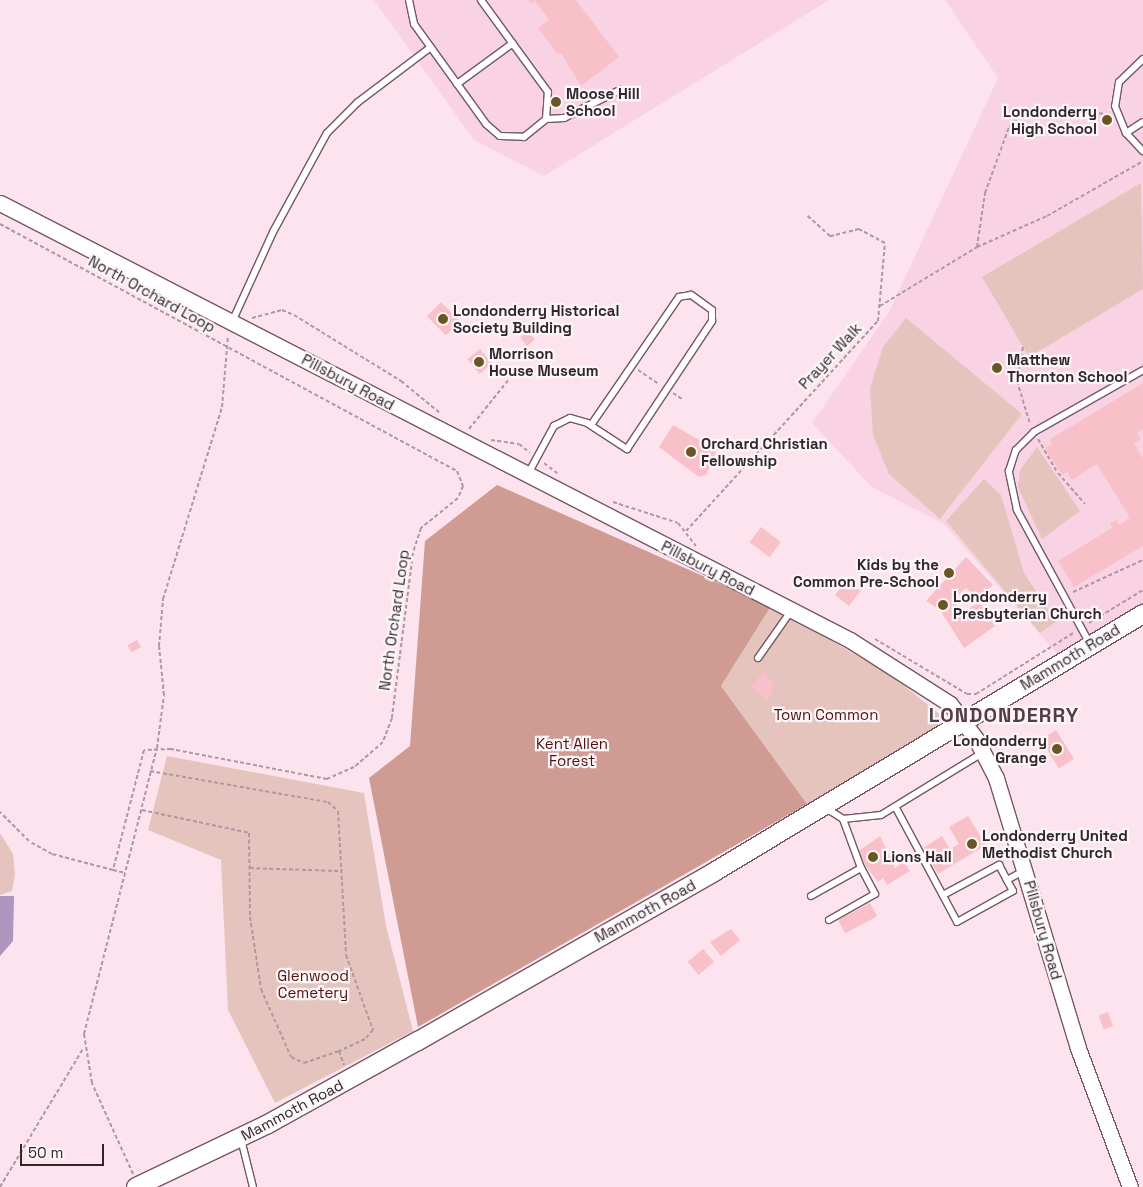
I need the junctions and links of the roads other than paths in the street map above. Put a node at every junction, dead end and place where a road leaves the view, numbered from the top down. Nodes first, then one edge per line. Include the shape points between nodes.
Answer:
1 (409, 0) edge
2 (480, 0) edge
3 (513, 43) junction
4 (431, 47) junction
5 (1143, 59) edge
6 (457, 84) junction
7 (620, 90) dead end
8 (546, 119) junction
9 (1143, 122) edge
10 (1126, 133) junction
11 (1143, 151) edge
12 (0, 203) edge
13 (232, 322) junction
14 (1143, 370) edge
15 (591, 425) junction
16 (526, 477) junction
17 (792, 610) junction
18 (1143, 614) edge
19 (1091, 646) junction
20 (758, 658) dead end
21 (964, 722) junction
22 (984, 752) junction
23 (823, 807) junction
24 (896, 808) junction
25 (843, 819) junction
26 (861, 868) junction
27 (1026, 870) junction
28 (1008, 880) junction
29 (943, 895) junction
30 (811, 896) dead end
31 (829, 920) dead end
32 (240, 1138) junction
33 (137, 1186) edge
34 (253, 1187) edge
35 (1130, 1187) edge

1 - 4 lane via 411,19
2 - 3 lane
3 - 6 lane
3 - 8 lane via 548,92
4 - 6 lane
4 - 13 lane via 358,102 327,133 273,232
5 - 10 lane via 1119,82 1116,115
6 - 8 lane via 486,124 500,136 524,137
7 - 8 lane via 564,118
9 - 10 lane
10 - 11 lane
12 - 13 street, Pillsbury Road
13 - 16 street, Pillsbury Road
14 - 19 lane via 1034,432 1016,450 1009,484 1017,510
15 - 15 lane via 628,449 712,321 712,310 691,295 679,297
15 - 16 lane via 570,418 554,426
16 - 17 street, Pillsbury Road
17 - 20 lane
17 - 21 street, Pillsbury Road via 921,682 950,704
18 - 19 main road, Mammoth Road
19 - 21 main road, Mammoth Road
21 - 22 street, Pillsbury Road
21 - 23 main road, Mammoth Road
22 - 24 lane
22 - 27 street, Pillsbury Road
23 - 25 lane
23 - 32 main road, Mammoth Road via 349,1079
24 - 25 lane via 881,815
24 - 29 lane
25 - 26 lane
26 - 30 lane
26 - 31 lane via 875,894
27 - 28 lane
27 - 35 street, Pillsbury Road via 1078,1048
28 - 29 lane via 999,865
28 - 29 lane via 1014,891 957,922
32 - 33 main road, Mammoth Road
32 - 34 lane

